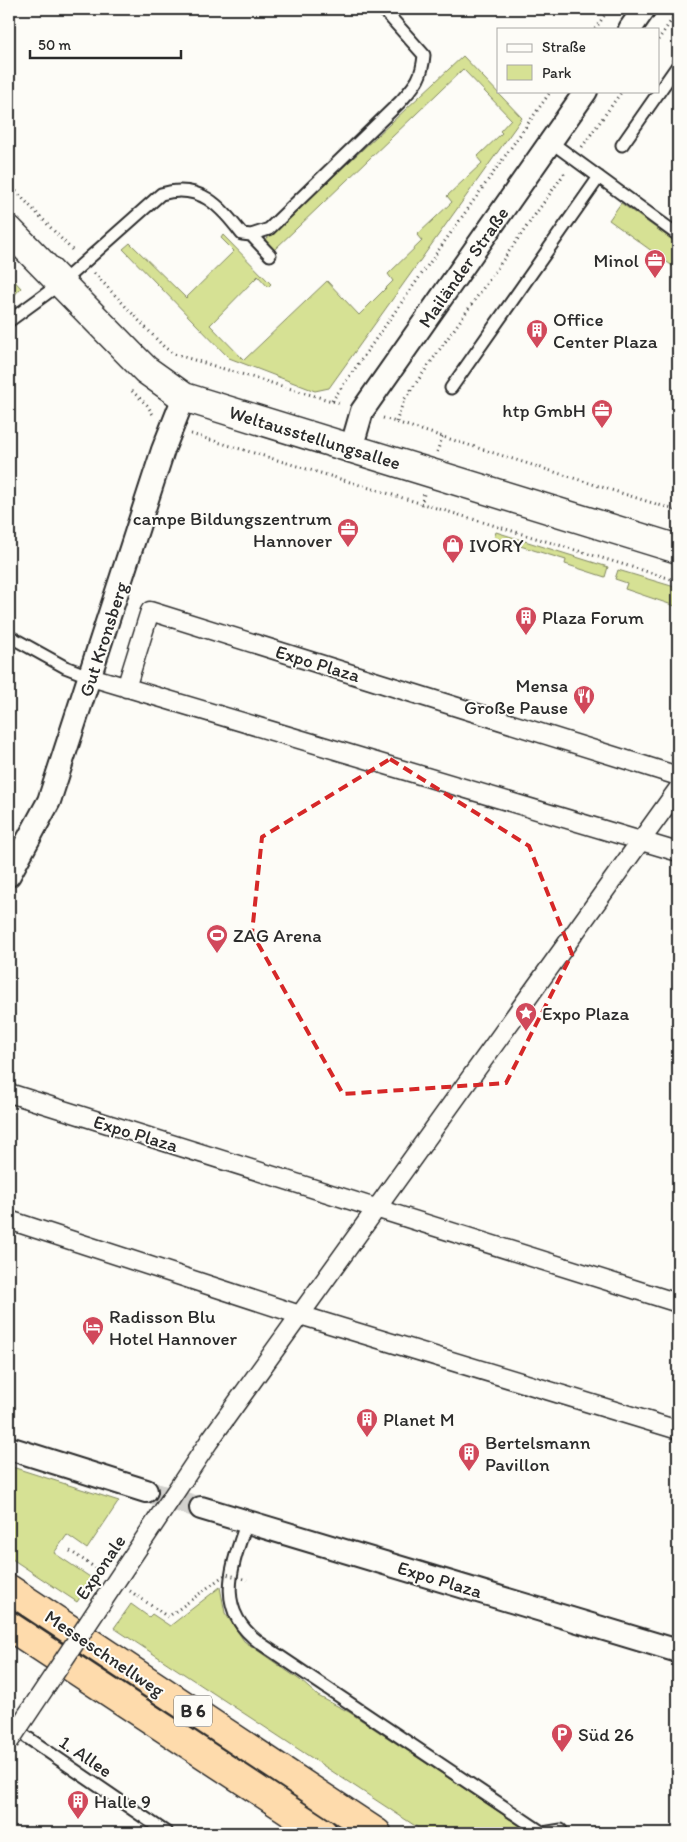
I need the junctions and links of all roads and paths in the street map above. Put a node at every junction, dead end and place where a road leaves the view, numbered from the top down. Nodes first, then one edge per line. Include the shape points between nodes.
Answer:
1 (383, 9) edge
2 (609, 9) edge
3 (644, 9) edge
4 (678, 11) edge
5 (596, 28) edge
6 (631, 28) edge
7 (660, 37) edge
8 (678, 65) edge
9 (660, 91) edge
10 (550, 92) edge
11 (585, 92) edge
12 (621, 92) edge
13 (659, 92) edge
14 (551, 142) junction
15 (622, 145) dead end
16 (574, 159) junction
17 (599, 178) junction
18 (9, 184) edge
19 (9, 230) edge
20 (251, 235) junction
21 (678, 236) edge
22 (270, 255) dead end
23 (84, 263) junction
24 (61, 283) junction
25 (9, 321) edge
26 (451, 388) dead end
27 (184, 397) junction
28 (332, 401) junction
29 (362, 411) junction
30 (396, 422) junction
31 (172, 427) junction
32 (351, 449) junction
33 (678, 511) edge
34 (678, 549) edge
35 (678, 581) edge
36 (9, 636) edge
37 (91, 677) junction
38 (126, 688) junction
39 (678, 732) edge
40 (672, 774) edge
41 (678, 789) edge
42 (641, 841) junction
43 (678, 852) edge
44 (9, 875) edge
45 (9, 1093) edge
46 (377, 1209) junction
47 (9, 1220) edge
48 (678, 1304) edge
49 (300, 1314) junction
50 (678, 1430) edge
51 (9, 1448) edge
52 (146, 1491) tunnel mouth
53 (201, 1508) tunnel mouth
54 (247, 1522) junction
55 (70, 1551) dead end
56 (247, 1580) dead end
57 (116, 1582) junction
58 (9, 1589) edge
59 (9, 1626) edge
60 (678, 1651) edge
61 (9, 1725) edge
62 (9, 1742) edge
63 (561, 1830) dead end
64 (168, 1833) edge
65 (323, 1833) edge
66 (377, 1833) edge
67 (543, 1833) edge

1 - 20 lane via 424,54 423,72 400,102 285,215 269,229
2 - 5 path
3 - 6 street
4 - 7 path
8 - 9 lane
10 - 28 path
11 - 14 street, Mailänder Straße
12 - 16 path
13 - 15 lane
14 - 16 lane
14 - 29 street, Mailänder Straße
16 - 17 lane
16 - 30 path via 404,400
17 - 21 lane
17 - 26 lane
18 - 23 path
19 - 24 main road, Weltausstellungsallee
20 - 22 lane
20 - 23 lane via 242,234 222,209 210,200 196,194 172,191 157,197
23 - 24 lane
23 - 28 path via 174,354
24 - 25 lane
24 - 27 main road, Weltausstellungsallee via 146,370
27 - 31 street, Gut Kronsberg
27 - 32 main road, Weltausstellungsallee
28 - 29 path
29 - 30 path
29 - 32 street, Mailänder Straße
30 - 33 path
31 - 35 path
31 - 37 street, Gut Kronsberg
32 - 34 main road, Weltausstellungsallee
36 - 37 lane via 65,667
37 - 38 street
37 - 44 street, Gut Kronsberg via 49,801
38 - 40 street, Expo Plaza via 150,611
38 - 42 street
39 - 40 path
41 - 42 street
42 - 43 street
42 - 46 street
45 - 46 street, Expo Plaza
46 - 48 street, Expo Plaza
46 - 49 street
47 - 49 street
49 - 50 street
49 - 57 street, Exponale, bridge via 210,1440
51 - 52 street
53 - 54 street, Expo Plaza
54 - 60 street, Expo Plaza
54 - 67 lane via 229,1583 233,1609 242,1627 260,1644
55 - 57 path, bridge
56 - 57 path, bridge via 226,1574 168,1616
57 - 62 street, Exponale, bridge
58 - 66 highway, Messeschnellweg / B 6
59 - 65 highway, Messeschnellweg / B 6
61 - 64 lane, 1. Allee
63 - 67 lane

